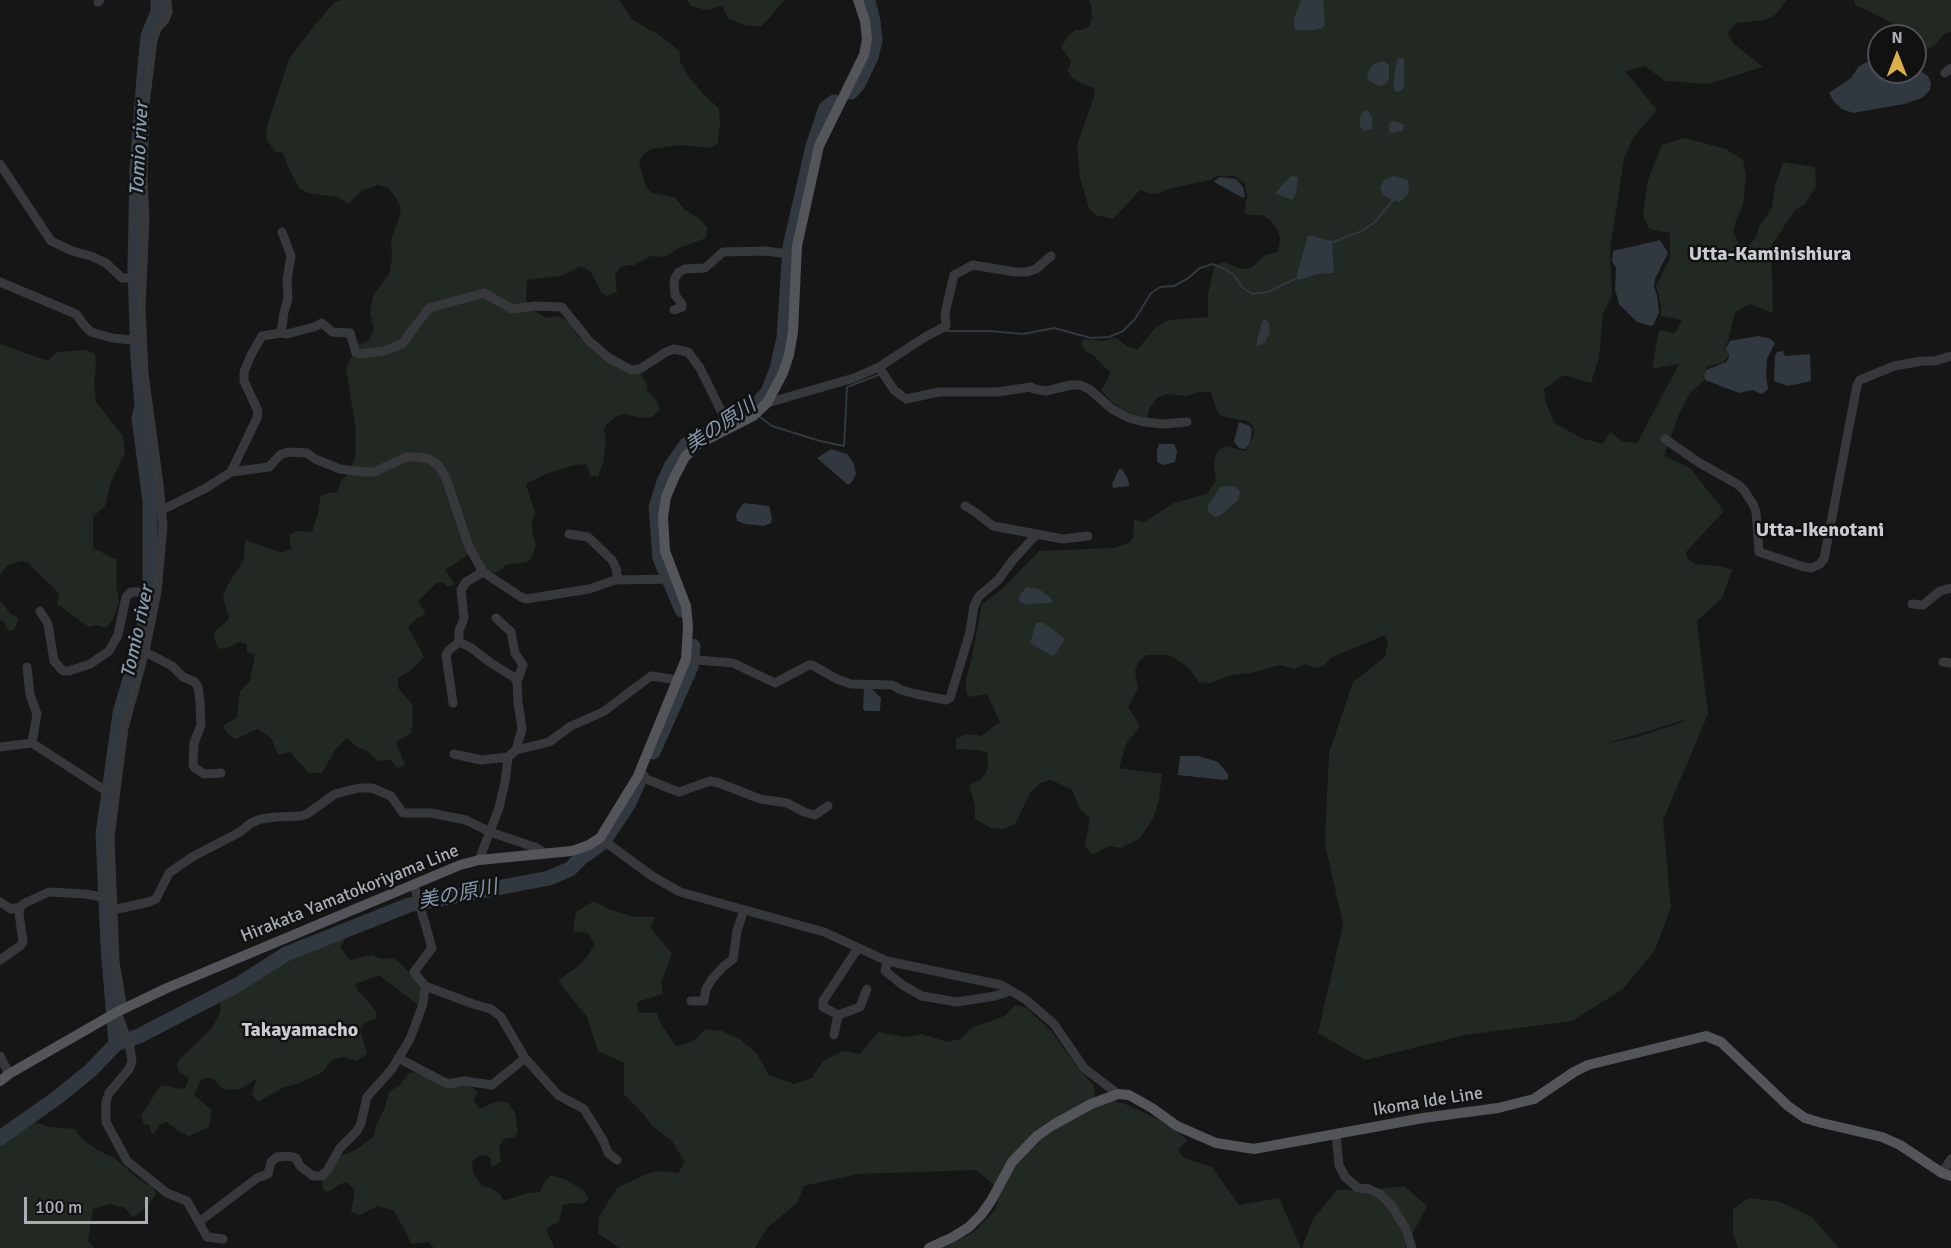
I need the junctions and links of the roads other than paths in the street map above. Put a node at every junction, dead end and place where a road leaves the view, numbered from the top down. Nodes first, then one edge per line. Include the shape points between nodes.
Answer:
1 (167, 0) edge
2 (860, 1) edge
3 (0, 164) edge
4 (282, 232) dead end
5 (796, 255) junction
6 (1051, 256) dead end
7 (136, 278) junction
8 (0, 282) edge
9 (674, 310) dead end
10 (282, 333) junction
11 (142, 341) junction
12 (1951, 356) edge
13 (879, 367) junction
14 (768, 403) junction
15 (1187, 422) dead end
16 (729, 427) junction
17 (1665, 438) dead end
18 (231, 472) junction
19 (965, 506) dead end
20 (162, 510) junction
21 (569, 534) dead end
22 (1037, 534) junction
23 (1088, 536) dead end
24 (483, 573) junction
25 (675, 579) junction
26 (618, 580) junction
27 (1951, 588) edge
28 (157, 592) junction
29 (1912, 604) dead end
30 (40, 611) dead end
31 (496, 618) dead end
32 (459, 642) junction
33 (144, 653) junction
34 (686, 659) junction
35 (27, 667) dead end
36 (678, 680) junction
37 (518, 682) junction
38 (453, 703) dead end
39 (32, 743) junction
40 (0, 747) edge
41 (454, 754) dead end
42 (512, 754) junction
43 (221, 773) dead end
44 (638, 776) junction
45 (115, 790) junction
46 (828, 806) dead end
47 (490, 832) junction
48 (603, 841) junction
49 (547, 854) junction
50 (479, 860) junction
51 (416, 891) junction
52 (112, 898) junction
53 (0, 902) edge
54 (20, 907) junction
55 (113, 910) junction
56 (744, 910) junction
57 (858, 948) junction
58 (0, 960) edge
59 (887, 961) junction
60 (425, 986) junction
61 (867, 989) dead end
62 (1010, 991) junction
63 (691, 1001) dead end
64 (120, 1010) junction
65 (838, 1015) junction
66 (834, 1035) dead end
67 (0, 1056) edge
68 (398, 1058) junction
69 (525, 1058) junction
70 (9, 1074) junction
71 (0, 1081) edge
72 (1118, 1094) junction
73 (1336, 1134) junction
74 (1951, 1159) edge
75 (617, 1160) dead end
76 (1947, 1175) edge
77 (199, 1222) junction
78 (223, 1239) dead end
79 (929, 1248) edge
80 (1412, 1248) edge

1 - 7 street via 168,12 153,40 146,104 145,219
2 - 5 main road via 867,39 864,56 819,146
3 - 7 street via 51,241 91,256 122,278
4 - 10 street via 291,256
5 - 9 street via 723,252 705,268 685,269 675,278 675,295 682,307
5 - 14 main road via 789,355
6 - 13 street via 1027,272 973,265 954,275 945,313 946,326
7 - 11 street
8 - 11 street via 76,314 91,332
10 - 16 street via 322,323 332,332 350,333 356,352 366,354 402,344 429,308 484,293 512,309 562,308 589,341 631,370 640,369 674,349 688,352
10 - 18 street via 262,336 250,355 244,381 258,411
11 - 20 street
12 - 17 street via 1935,362 1894,366 1860,380 1824,559 1811,568 1759,552 1754,504 1743,489
13 - 14 street
13 - 15 street via 894,390 906,399 939,392 998,392 1031,387 1046,391 1071,385 1089,388 1112,409 1144,422
14 - 16 main road via 753,416
16 - 25 main road via 698,444 685,457 666,497 665,551
18 - 20 street
18 - 24 street via 270,467 288,452 307,453 340,469 364,472 374,472 406,457 429,459 446,478 469,547
19 - 22 street via 993,526
20 - 28 street
21 - 26 street via 588,537 612,560
22 - 23 street via 1064,539
22 - 34 street via 999,580 979,596 950,698 946,700 892,685 851,684 812,664 775,684 733,663
24 - 26 street via 526,599
24 - 32 street via 466,582 461,590 464,618
25 - 26 street
25 - 34 main road via 686,606
27 - 29 street via 1940,591 1923,605
28 - 30 street via 131,592 109,651 90,664 69,671 63,671 54,661 48,624
28 - 33 street
31 - 37 street via 511,632 515,653 523,664
32 - 37 street
32 - 38 street via 446,655
33 - 43 street via 195,682 201,725 194,742 193,765 204,774
33 - 45 street via 128,708
34 - 36 main road
35 - 39 street via 37,714
36 - 42 street via 651,675 603,712 571,726 549,742
36 - 44 main road
37 - 42 street via 522,729
39 - 40 street
39 - 45 street via 104,789
41 - 42 street via 481,760
42 - 47 street
44 - 46 street via 679,792 710,781 815,815
44 - 48 main road
45 - 52 street via 110,837
47 - 49 street
47 - 50 street
47 - 55 street via 451,816 403,813 391,796 372,788 347,790 307,814 261,819 251,824 169,873 156,898
48 - 49 main road, Hirakata Yamatokoriyama Line
48 - 56 street via 680,892
49 - 50 main road, Hirakata Yamatokoriyama Line
50 - 51 main road, Hirakata Yamatokoriyama Line via 460,865
51 - 60 street via 432,948 414,972
51 - 64 main road, Hirakata Yamatokoriyama Line via 252,951
52 - 54 street via 50,892
52 - 55 street
53 - 54 street via 11,909
54 - 58 street via 23,942
55 - 64 street
56 - 57 street via 824,932
56 - 63 street via 733,958 712,979 704,1001
57 - 59 street
57 - 65 street via 823,1001 823,1007
59 - 62 street via 987,981
59 - 62 street via 885,971 922,996 957,1002
60 - 68 street via 423,1004
60 - 69 street via 491,1009 501,1017
61 - 65 street via 860,1007
62 - 72 street via 1054,1024 1084,1068
64 - 70 main road, Hirakata Yamatokoriyama Line
64 - 77 street via 132,1062 109,1093 106,1122 127,1161 167,1193 187,1201
65 - 66 street
67 - 70 street
68 - 69 street via 448,1084 464,1081 492,1085
68 - 77 street via 367,1097 357,1131 321,1176 313,1176 296,1158 277,1157 268,1174
69 - 75 street via 558,1095 584,1109 608,1153
70 - 71 main road, Hirakata Yamatokoriyama Line
72 - 73 main road, Ikoma Ide Line via 1129,1095 1177,1126 1216,1143 1254,1149
72 - 79 main road via 1091,1104 1037,1136 1012,1162 981,1215 961,1232
73 - 76 main road, Ikoma Ide Line via 1534,1099 1588,1065 1706,1036 1721,1042 1805,1118 1882,1137
73 - 80 street via 1339,1165 1345,1177 1358,1188 1381,1195 1391,1205
74 - 76 street
77 - 78 street via 207,1237

